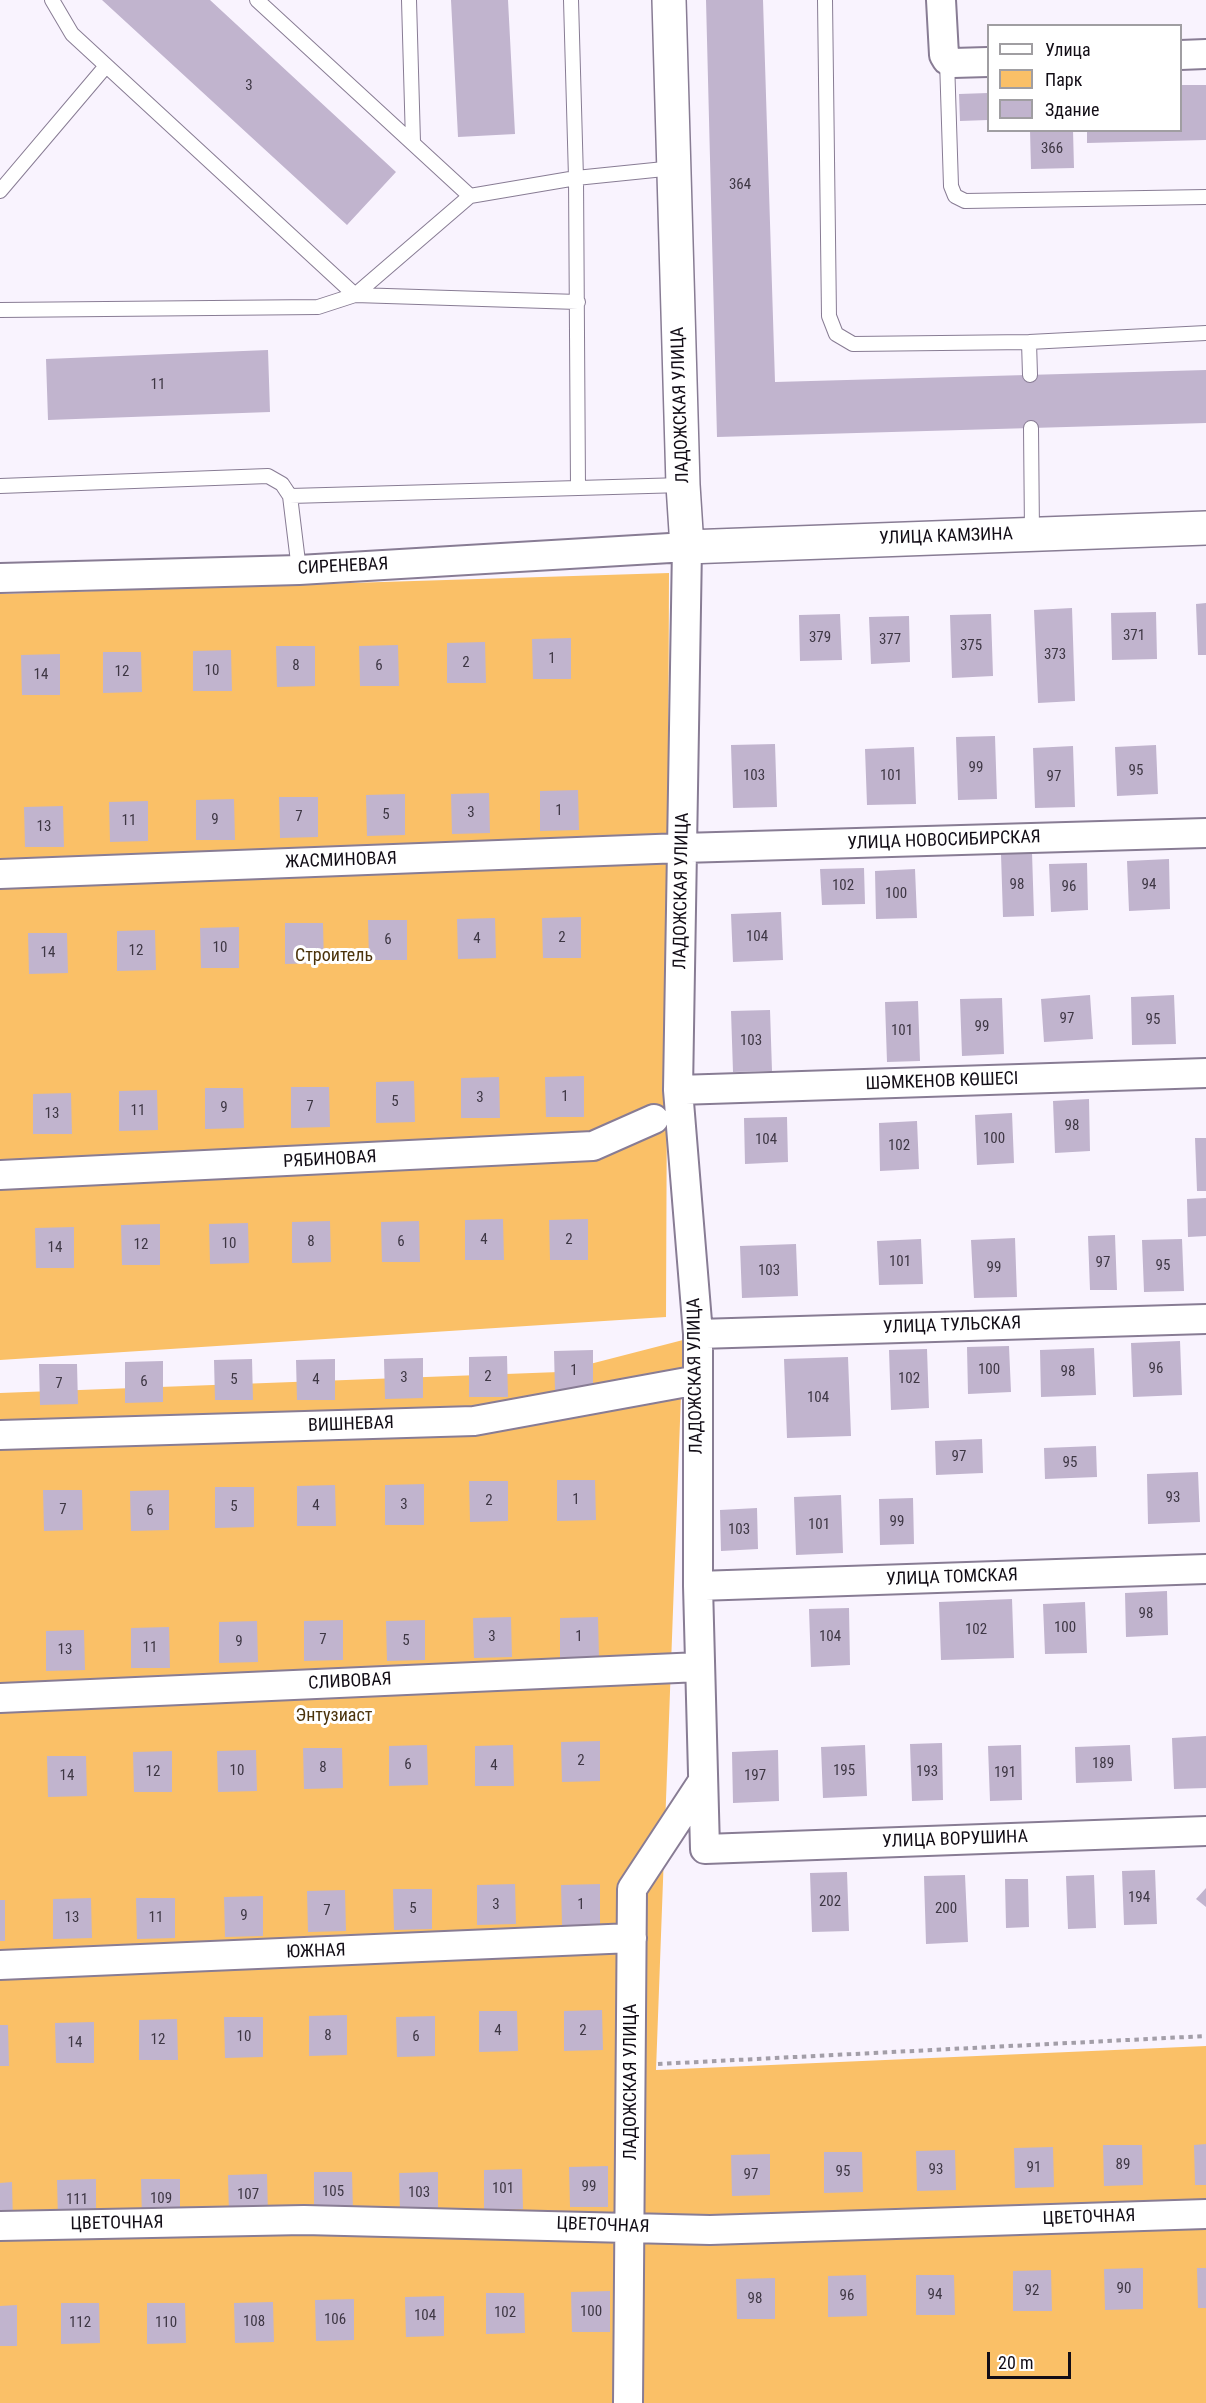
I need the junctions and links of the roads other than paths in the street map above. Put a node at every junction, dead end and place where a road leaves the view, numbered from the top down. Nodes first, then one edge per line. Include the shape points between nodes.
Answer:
1 (52, 0) edge
2 (257, 0) edge
3 (409, 0) edge
4 (571, 0) edge
5 (669, 0) edge
6 (825, 0) edge
7 (940, 0) edge
8 (1206, 54) edge
9 (1182, 55) edge
10 (947, 60) junction
11 (987, 62) edge
12 (106, 66) junction
13 (413, 142) junction
14 (674, 168) junction
15 (576, 178) junction
16 (0, 191) edge
17 (470, 196) junction
18 (1206, 197) edge
19 (354, 295) junction
20 (578, 302) junction
21 (0, 310) edge
22 (1206, 333) edge
23 (1029, 342) junction
24 (1030, 375) dead end
25 (1031, 428) dead end
26 (683, 484) junction
27 (0, 486) edge
28 (578, 488) junction
29 (290, 495) junction
30 (1206, 528) edge
31 (1032, 533) junction
32 (687, 547) junction
33 (299, 570) junction
34 (0, 578) edge
35 (1206, 833) edge
36 (682, 848) junction
37 (0, 874) edge
38 (1206, 1073) edge
39 (678, 1090) junction
40 (654, 1119) dead end
41 (0, 1176) edge
42 (1206, 1319) edge
43 (698, 1334) junction
44 (698, 1380) junction
45 (0, 1435) edge
46 (1206, 1569) edge
47 (698, 1586) junction
48 (700, 1667) junction
49 (0, 1698) edge
50 (703, 1781) junction
51 (1206, 1831) edge
52 (705, 1849) joint
53 (632, 1938) junction
54 (0, 1965) edge
55 (1206, 2214) edge
56 (0, 2226) edge
57 (630, 2227) junction
58 (628, 2403) edge

1 - 12 lane via 72,34
2 - 13 lane
3 - 13 lane
4 - 15 lane
5 - 14 main road, ЛАДОЖСКАЯ УЛИЦА
6 - 23 lane via 829,316 836,334 853,344
7 - 10 street
8 - 9 street
10 - 11 street
10 - 18 lane via 951,186 955,196 965,201
12 - 16 lane
12 - 19 lane
13 - 17 lane
14 - 15 lane
14 - 26 main road, ЛАДОЖСКАЯ УЛИЦА
15 - 17 lane
15 - 20 lane
17 - 19 lane
19 - 20 lane
19 - 21 lane via 318,307
20 - 28 lane
22 - 23 lane
23 - 24 lane
25 - 31 lane
26 - 28 lane
26 - 32 main road, ЛАДОЖСКАЯ УЛИЦА
27 - 29 lane via 260,475 282,484
28 - 29 lane
29 - 33 lane
30 - 31 main road, УЛИЦА КАМЗИНА
31 - 32 main road, УЛИЦА КАМЗИНА
32 - 33 street, СИРЕНЕВАЯ
32 - 36 street, ЛАДОЖСКАЯ УЛИЦА
33 - 34 street, СИРЕНЕВАЯ
35 - 36 street, УЛИЦА НОВОСИБИРСКАЯ
36 - 37 street, ЖАСМИНОВАЯ
36 - 39 street, ЛАДОЖСКАЯ УЛИЦА
38 - 39 street, ШӘМКЕНОВ КӨШЕСІ
39 - 43 street, ЛАДОЖСКАЯ УЛИЦА
40 - 41 street, РЯБИНОВАЯ via 592,1146
42 - 43 street, УЛИЦА ТУЛЬСКАЯ
43 - 44 street, ЛАДОЖСКАЯ УЛИЦА
44 - 45 street, ВИШНЕВАЯ via 474,1421
44 - 47 street, ЛАДОЖСКАЯ УЛИЦА
46 - 47 street, УЛИЦА ТОМСКАЯ
47 - 48 street, ЛАДОЖСКАЯ УЛИЦА
48 - 49 street, СЛИВОВАЯ
48 - 50 street, ЛАДОЖСКАЯ УЛИЦА
50 - 52 street, ЛАДОЖСКАЯ УЛИЦА
50 - 53 street, ЛАДОЖСКАЯ УЛИЦА via 632,1890
51 - 52 street, УЛИЦА ВОРУШИНА
53 - 54 street, ЮЖНАЯ
53 - 57 street, ЛАДОЖСКАЯ УЛИЦА
55 - 57 street, ЦВЕТОЧНАЯ via 710,2230
56 - 57 street, ЦВЕТОЧНАЯ via 304,2220
57 - 58 street, ЛАДОЖСКАЯ УЛИЦА

